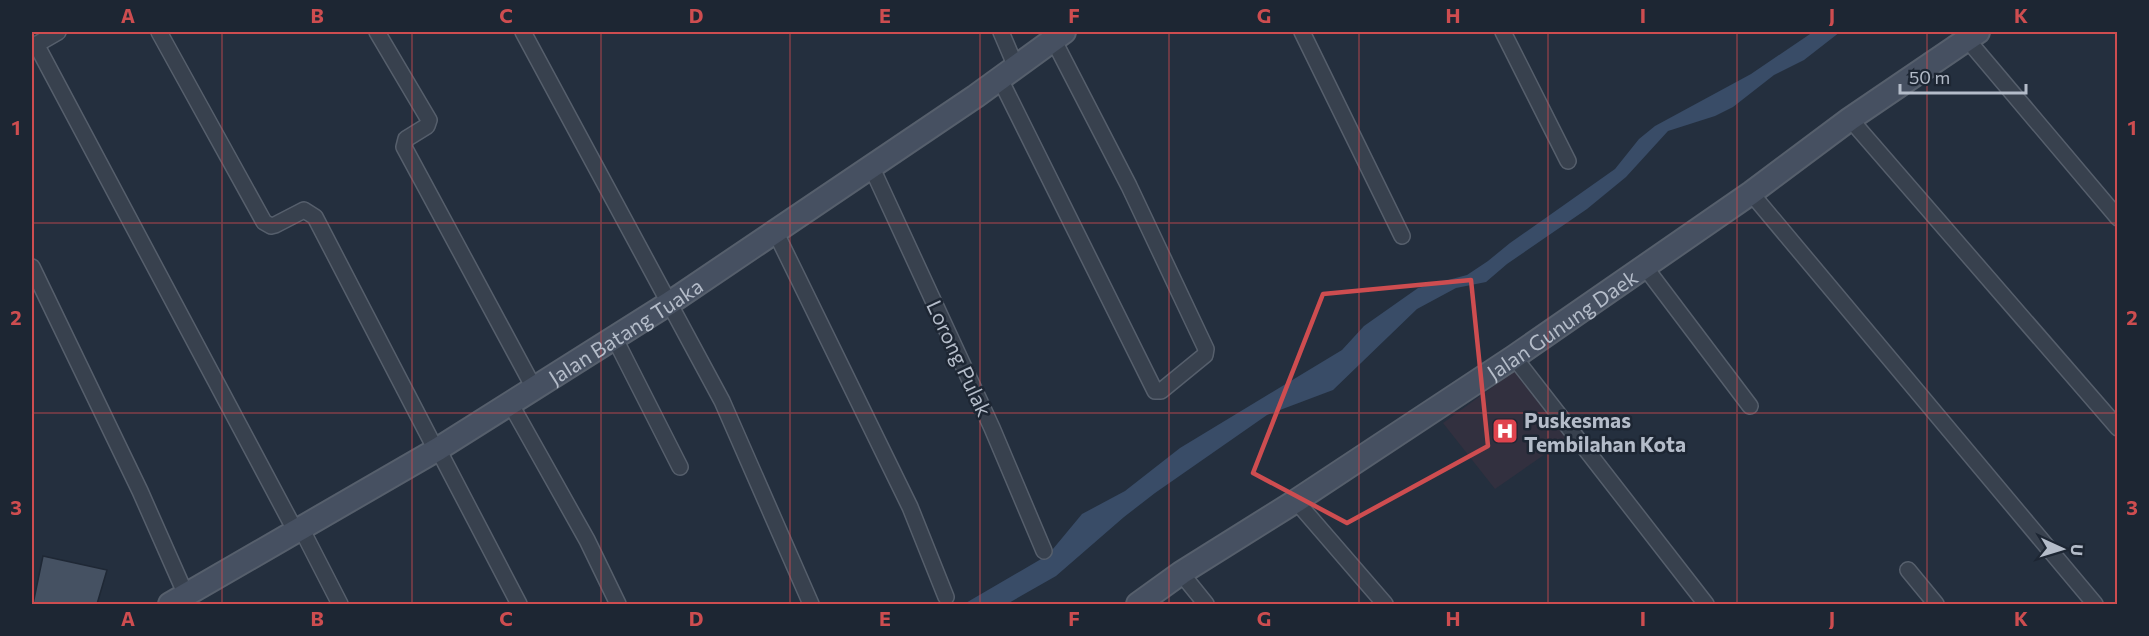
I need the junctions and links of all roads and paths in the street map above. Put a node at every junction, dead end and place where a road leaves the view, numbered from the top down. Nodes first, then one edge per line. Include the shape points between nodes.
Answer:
1 (58, 32) edge
2 (159, 32) edge
3 (377, 32) edge
4 (523, 32) edge
5 (1001, 32) edge
6 (1302, 32) edge
7 (1503, 32) edge
8 (1059, 35) edge
9 (1972, 35) edge
10 (34, 46) edge
11 (1008, 73) junction
12 (1850, 119) junction
13 (1568, 161) dead end
14 (871, 166) junction
15 (1751, 193) junction
16 (2118, 218) edge
17 (775, 231) junction
18 (1402, 236) dead end
19 (32, 267) edge
20 (1645, 267) junction
21 (671, 302) junction
22 (614, 338) junction
23 (1514, 357) junction
24 (534, 388) junction
25 (510, 403) junction
26 (1750, 406) dead end
27 (2118, 428) edge
28 (437, 449) junction
29 (680, 467) dead end
30 (1296, 501) junction
31 (299, 530) junction
32 (1044, 551) dead end
33 (1908, 570) dead end
34 (1181, 573) junction
35 (946, 597) dead end
36 (178, 600) edge
37 (340, 604) edge
38 (519, 604) edge
39 (618, 604) edge
40 (811, 604) edge
41 (1138, 604) edge
42 (1206, 604) edge
43 (1385, 604) edge
44 (1706, 604) edge
45 (1936, 604) edge
46 (2096, 604) edge

1 - 10 street
2 - 28 street via 264,222 275,225 304,210 315,217
3 - 24 street via 428,118 427,126 406,139 405,147
4 - 21 street
5 - 11 street
6 - 18 street
7 - 13 street
8 - 11 street, Jalan Batang Tuaka
8 - 11 street via 1206,349 1205,355 1161,391 1155,391
9 - 12 street, Jalan Gunung Daek
9 - 16 street
10 - 31 street
11 - 14 street, Jalan Batang Tuaka
12 - 15 street, Jalan Gunung Daek
12 - 27 street
14 - 17 street, Jalan Batang Tuaka
14 - 32 street, Lorong Pulak
15 - 20 street, Jalan Gunung Daek
15 - 46 street
17 - 21 street, Jalan Batang Tuaka
17 - 35 street via 910,507
19 - 36 street via 140,491
20 - 23 street, Jalan Gunung Daek
20 - 26 street
21 - 22 street, Jalan Batang Tuaka
21 - 40 street via 722,401
22 - 24 street, Jalan Batang Tuaka
22 - 29 street
23 - 30 street, Jalan Gunung Daek
23 - 44 street
24 - 25 street, Jalan Batang Tuaka
25 - 28 street, Jalan Batang Tuaka
25 - 39 street
28 - 31 street, Jalan Batang Tuaka
28 - 38 street
30 - 34 street, Jalan Gunung Daek
30 - 43 street
31 - 36 street, Jalan Batang Tuaka
31 - 37 street
33 - 45 street
34 - 41 street, Jalan Gunung Daek
34 - 42 street

